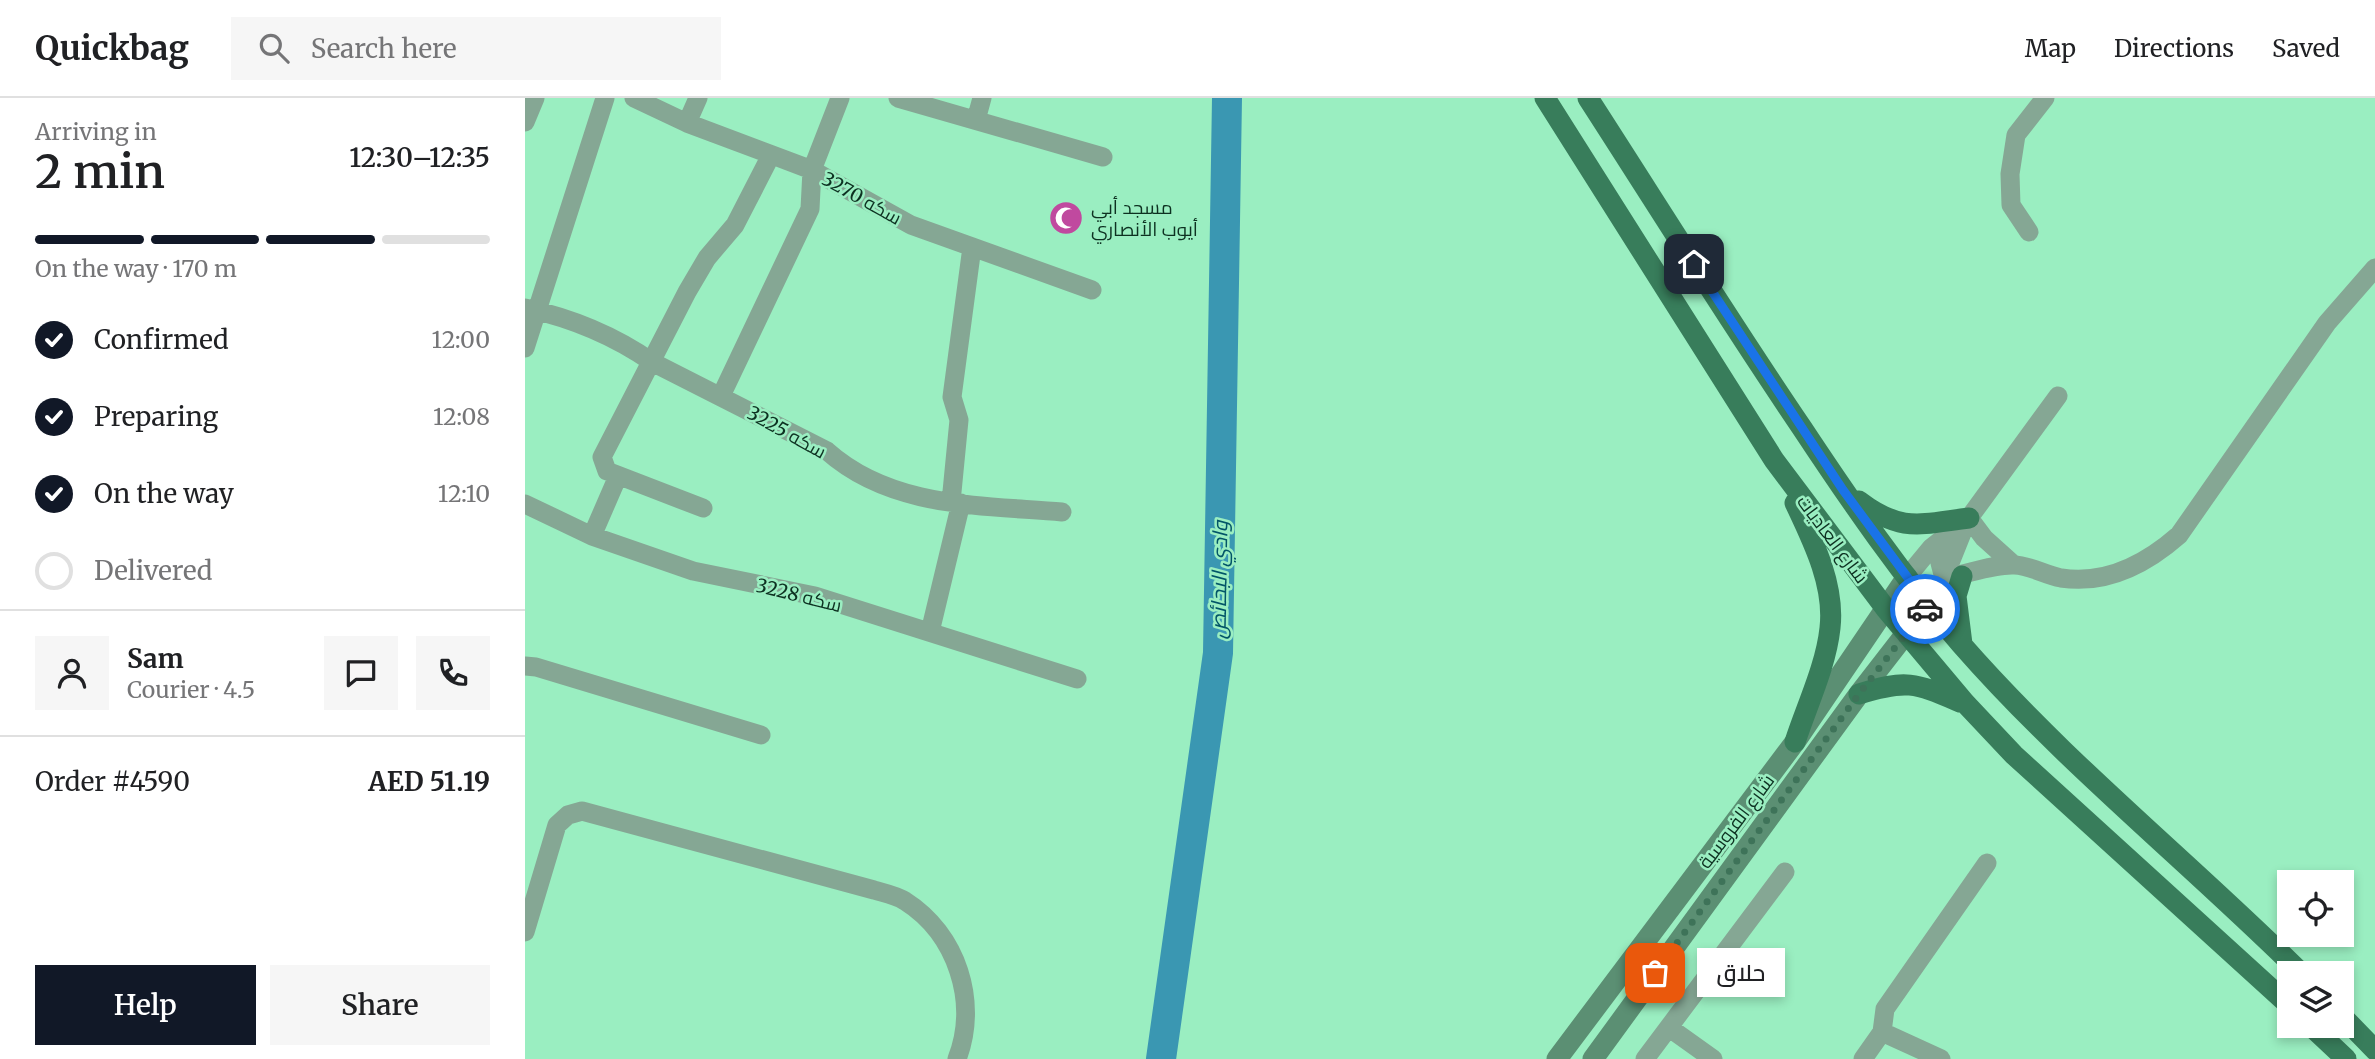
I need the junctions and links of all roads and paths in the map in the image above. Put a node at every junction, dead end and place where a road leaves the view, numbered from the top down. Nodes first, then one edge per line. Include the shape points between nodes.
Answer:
1 (535, 98) edge
2 (605, 98) edge
3 (634, 98) edge
4 (698, 98) edge
5 (840, 98) edge
6 (898, 98) edge
7 (982, 98) edge
8 (1545, 98) edge
9 (1588, 98) edge
10 (2045, 98) edge
11 (976, 120) junction
12 (525, 122) edge
13 (687, 123) junction
14 (771, 155) junction
15 (1103, 157) dead end
16 (812, 170) junction
17 (2029, 232) dead end
18 (972, 247) junction
19 (2375, 268) edge
20 (1092, 290) dead end
21 (532, 309) edge
22 (525, 348) edge
23 (652, 362) junction
24 (721, 396) junction
25 (2058, 396) dead end
26 (1774, 460) junction
27 (618, 476) junction
28 (1843, 490) junction
29 (956, 503) junction
30 (525, 504) edge
31 (703, 509) dead end
32 (1062, 512) dead end
33 (1969, 517) junction
34 (592, 536) junction
35 (1941, 540) junction
36 (2014, 565) junction
37 (1907, 577) junction
38 (1953, 577) junction
39 (1928, 605) junction
40 (1886, 609) junction
41 (930, 632) junction
42 (1908, 634) junction
43 (1963, 646) junction
44 (525, 666) edge
45 (1077, 679) dead end
46 (1859, 694) junction
47 (1965, 703) junction
48 (761, 735) dead end
49 (1795, 742) junction
50 (1987, 863) dead end
51 (1785, 872) dead end
52 (525, 932) edge
53 (2288, 961) edge
54 (2277, 994) edge
55 (2354, 1028) edge
56 (1671, 1029) junction
57 (1882, 1032) junction
58 (2324, 1038) edge
59 (2375, 1049) edge
60 (957, 1059) edge
61 (1557, 1059) edge
62 (1593, 1059) edge
63 (1645, 1059) edge
64 (1713, 1059) edge
65 (1863, 1059) edge
66 (1941, 1059) edge
67 (2346, 1059) edge

1 - 12 street
2 - 21 street
3 - 13 street, سكه 3270
4 - 13 street
5 - 16 street
6 - 11 street
7 - 11 street
8 - 26 main road, شارع العاديات
9 - 28 main road, شارع العاديات
10 - 17 street via 2016,135 2010,174 2011,205
11 - 15 street
13 - 14 street, سكه 3270
14 - 16 street, سكه 3270
14 - 23 street via 735,225 707,258 687,292
16 - 18 street, سكه 3270 via 911,225
16 - 24 street via 810,209
18 - 20 street, سكه 3270
18 - 29 street via 952,397 959,420
19 - 36 street via 2327,323 2179,535 2159,552 2136,566 2086,580
21 - 22 street
21 - 23 street, سكه 3225 via 593,328
23 - 24 street, سكه 3225
23 - 27 street via 602,457 607,471
24 - 29 street, سكه 3225 via 827,451 873,483
25 - 33 street
26 - 40 main road, شارع العاديات
26 - 49 main road via 1822,567 1830,602 1824,655
27 - 31 street
27 - 34 street
28 - 33 main road via 1896,523
28 - 37 main road, شارع العاديات
29 - 32 street, سكه 3225
29 - 41 street
30 - 34 street, سكه 3228
33 - 35 street
33 - 36 street
33 - 38 street
34 - 41 street, سكه 3228 via 693,571 815,596
35 - 37 street
35 - 38 street via 1940,563
36 - 38 street
37 - 39 main road, شارع العاديات
37 - 40 main road, شارع الفروسية
38 - 39 street
38 - 43 main road
39 - 42 main road, شارع الفروسية
39 - 43 main road, شارع العاديات
40 - 42 main road, شارع العاديات
40 - 49 main road, شارع الفروسية
41 - 45 street, سكه 3228
42 - 46 main road, شارع الفروسية
42 - 47 main road, شارع العاديات
43 - 53 main road, شارع العاديات via 2115,801
44 - 48 street
46 - 47 main road via 1893,683 1917,684
46 - 62 main road, شارع الفروسية
47 - 54 main road, شارع العاديات via 2014,755
49 - 61 main road, شارع الفروسية
50 - 57 street via 1885,1009
51 - 56 street
52 - 60 street via 557,825 582,811 874,890 902,899 924,915 954,958 966,1007
55 - 59 main road
56 - 63 street
56 - 64 street
57 - 65 street
57 - 66 street
58 - 67 main road

